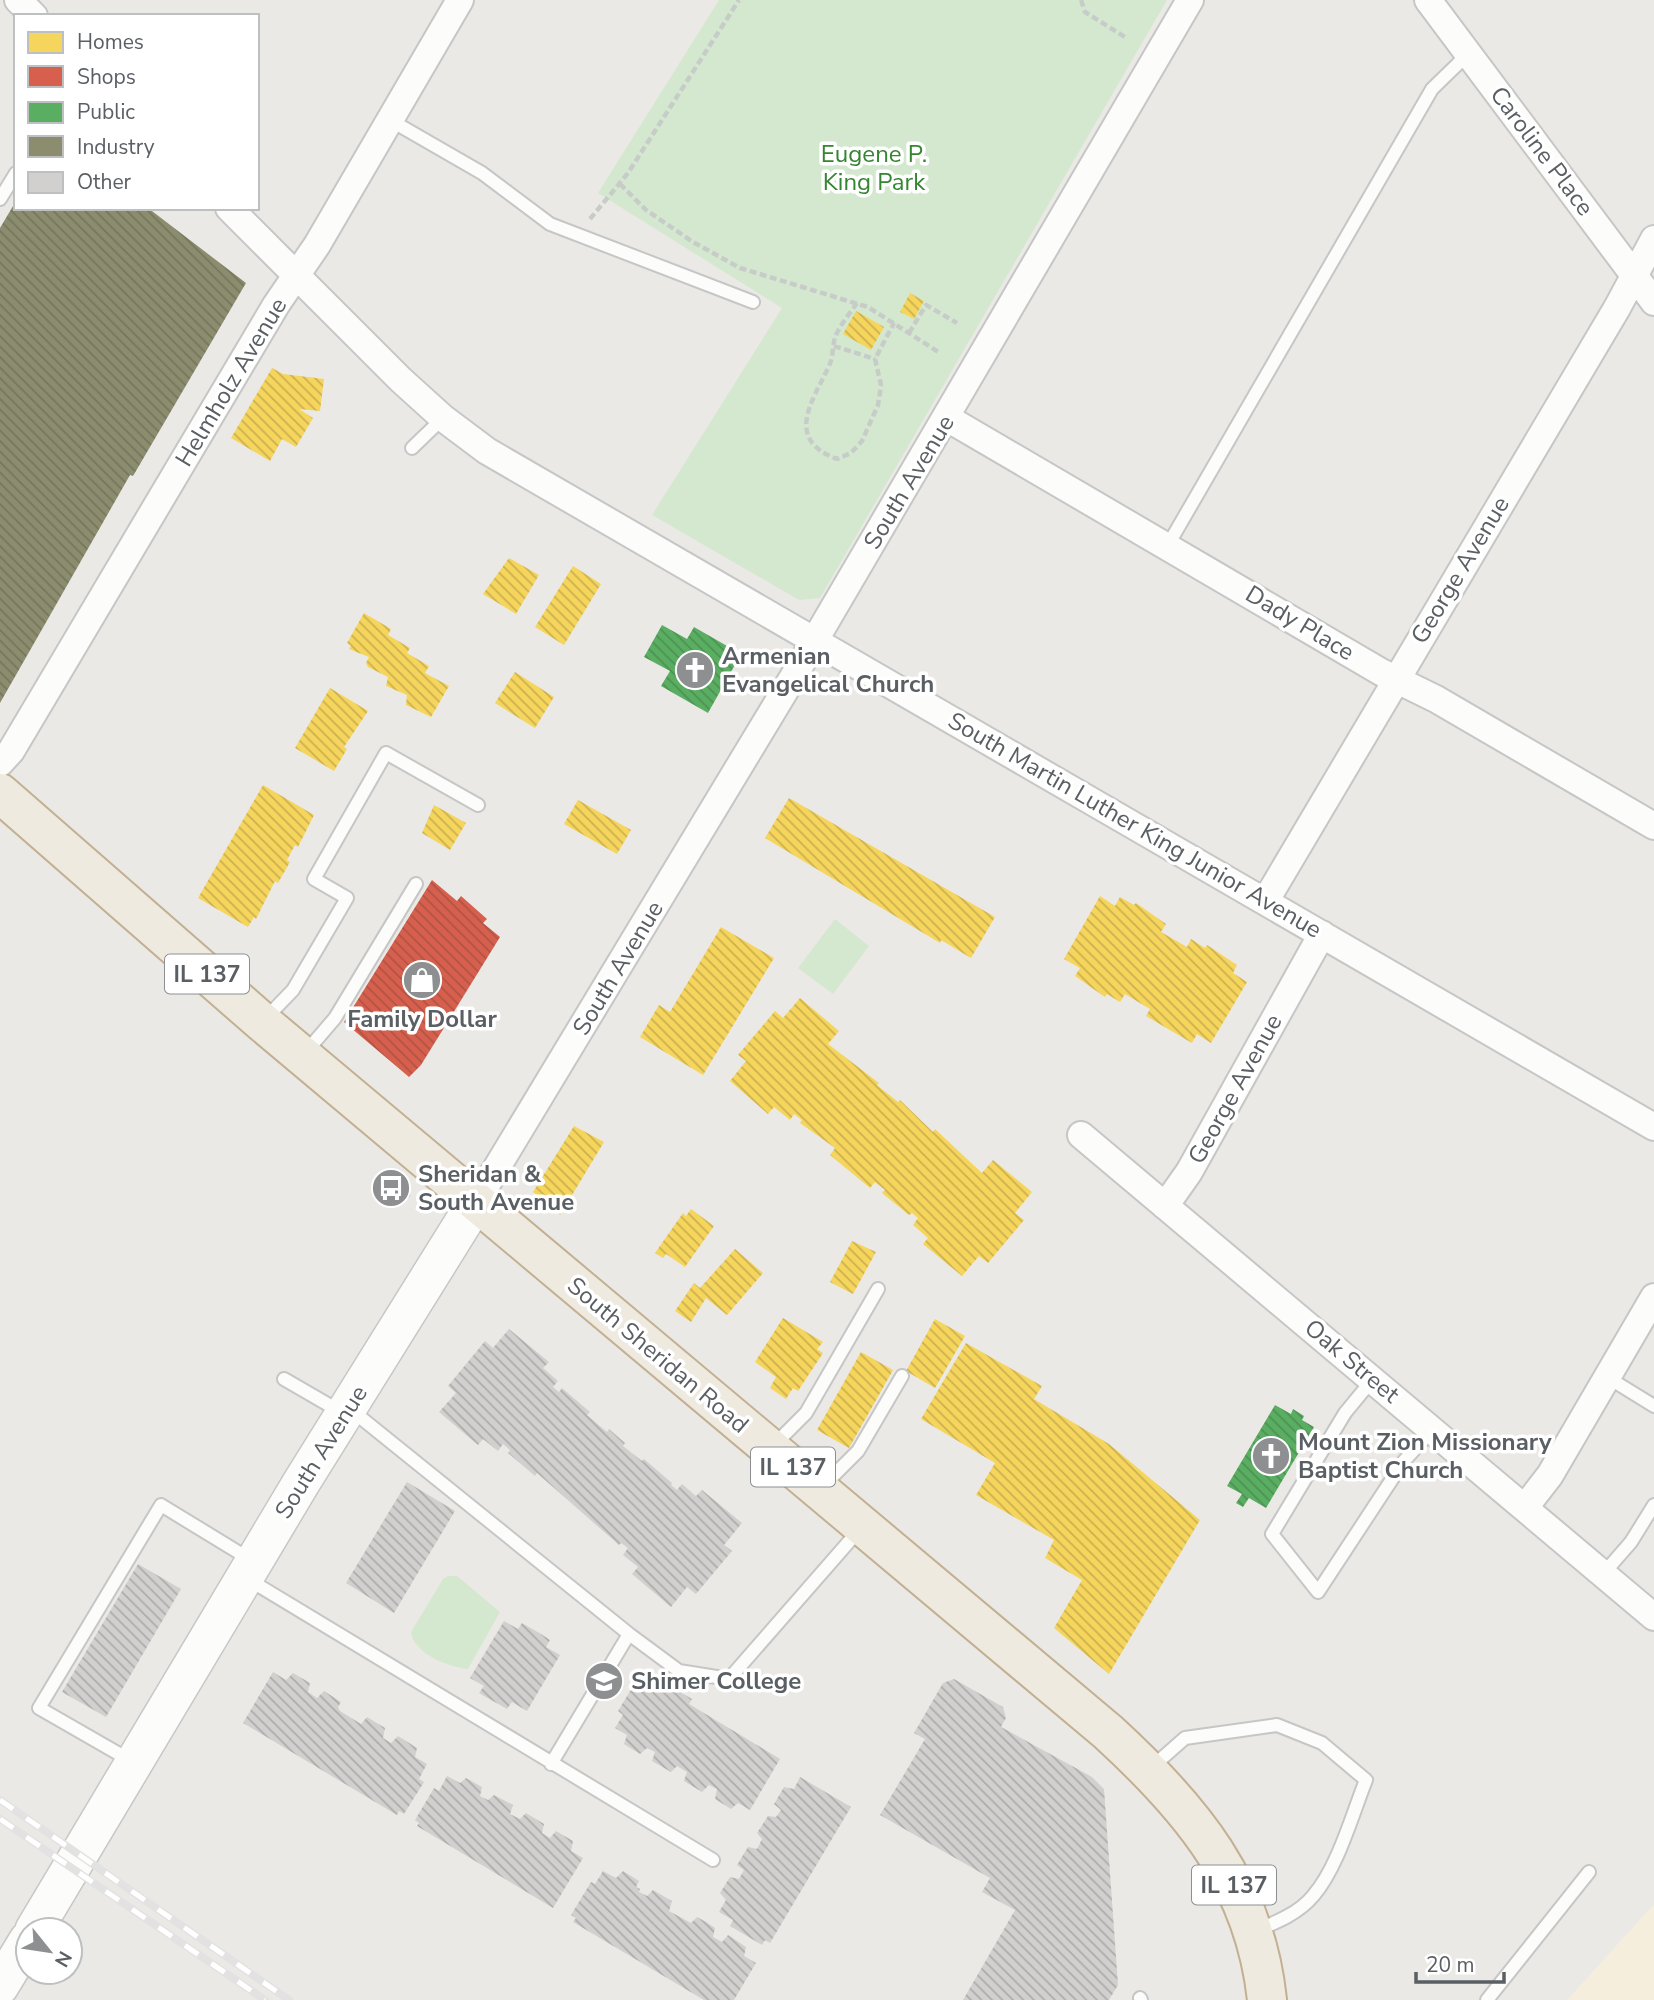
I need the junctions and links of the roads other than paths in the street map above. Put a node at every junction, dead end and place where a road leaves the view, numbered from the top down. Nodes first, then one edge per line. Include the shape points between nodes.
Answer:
1 (18, 0) edge
2 (460, 0) edge
3 (1190, 0) edge
4 (1428, 0) edge
5 (32, 14) edge
6 (1468, 54) junction
7 (390, 120) junction
8 (14, 176) edge
9 (0, 199) edge
10 (231, 210) edge
11 (1654, 239) edge
12 (297, 274) junction
13 (1635, 275) junction
14 (753, 302) dead end
15 (1654, 302) edge
16 (443, 418) junction
17 (947, 418) junction
18 (412, 448) dead end
19 (1168, 545) junction
20 (815, 641) junction
21 (1395, 678) junction
22 (0, 763) edge
23 (0, 793) edge
24 (478, 805) dead end
25 (1654, 826) edge
26 (416, 884) dead end
27 (1266, 900) junction
28 (1322, 934) junction
29 (262, 1022) junction
30 (302, 1055) junction
31 (1654, 1126) edge
32 (1081, 1135) dead end
33 (476, 1202) junction
34 (1165, 1206) junction
35 (878, 1289) dead end
36 (1654, 1297) edge
37 (902, 1376) dead end
38 (1608, 1377) junction
39 (284, 1378) dead end
40 (1374, 1379) junction
41 (1654, 1406) edge
42 (346, 1411) junction
43 (1433, 1429) junction
44 (770, 1448) junction
45 (820, 1489) junction
46 (1654, 1505) edge
47 (1526, 1506) junction
48 (863, 1526) junction
49 (250, 1570) junction
50 (1604, 1573) junction
51 (1654, 1616) edge
52 (629, 1634) junction
53 (135, 1763) junction
54 (551, 1765) junction
55 (1149, 1769) junction
56 (713, 1860) dead end
57 (1589, 1872) dead end
58 (42, 1916) edge
59 (1254, 1932) junction
60 (14, 1963) edge
61 (0, 1986) edge
62 (1267, 2000) edge
63 (1487, 2000) edge

1 - 5 street
2 - 7 street, Helmholz Avenue
3 - 17 street, South Avenue
4 - 6 street, Caroline Place
6 - 13 street, Caroline Place
6 - 19 lane via 1432,89
7 - 12 street, Helmholz Avenue
7 - 14 lane via 482,173 550,224
8 - 9 lane
10 - 12 street, South Martin Luther King Junior Avenue
11 - 13 street, George Avenue
12 - 16 street, South Martin Luther King Junior Avenue
12 - 22 street, Helmholz Avenue via 181,481
13 - 15 street, Caroline Place
13 - 21 street, George Avenue
16 - 18 lane
16 - 20 street, South Martin Luther King Junior Avenue via 503,461
17 - 19 street, Dady Place
17 - 20 street, South Avenue
19 - 21 street, Dady Place
20 - 27 street, South Martin Luther King Junior Avenue
20 - 33 street, South Avenue
21 - 25 street, Dady Place
21 - 27 street, George Avenue
23 - 29 highway, South Sheridan Road / IL 137
24 - 29 lane via 386,753 314,879 347,898 293,990
26 - 30 lane via 335,1018
27 - 28 street, South Martin Luther King Junior Avenue
28 - 31 street, South Martin Luther King Junior Avenue
28 - 34 street, George Avenue via 1189,1172
29 - 30 highway, South Sheridan Road / IL 137
30 - 33 highway, South Sheridan Road / IL 137
32 - 34 street, Oak Street
33 - 42 street, South Avenue
33 - 44 highway, South Sheridan Road / IL 137
34 - 40 street, Oak Street
35 - 44 lane via 806,1413
36 - 38 street
37 - 45 lane via 858,1451
38 - 41 lane
38 - 47 street via 1550,1475
39 - 42 lane
40 - 43 street, Oak Street
40 - 43 lane via 1345,1413 1272,1534 1318,1592 1404,1461
42 - 49 street, South Avenue
42 - 52 lane
43 - 47 street, Oak Street
44 - 45 highway, South Sheridan Road / IL 137
45 - 48 highway, South Sheridan Road / IL 137
46 - 50 lane
47 - 50 street, Oak Street
48 - 52 lane via 729,1679 679,1671
48 - 55 highway, South Sheridan Road / IL 137
49 - 53 street, South Avenue
49 - 53 lane via 161,1505 39,1708
49 - 54 lane
50 - 51 street, Oak Street
52 - 54 lane
53 - 58 street, South Avenue
54 - 56 lane
55 - 59 highway, South Sheridan Road / IL 137 via 1226,1866
55 - 59 lane via 1185,1738 1277,1725 1322,1743 1366,1780 1339,1849 1314,1895 1286,1918
57 - 63 lane
59 - 62 highway, South Sheridan Road / IL 137
60 - 61 street

